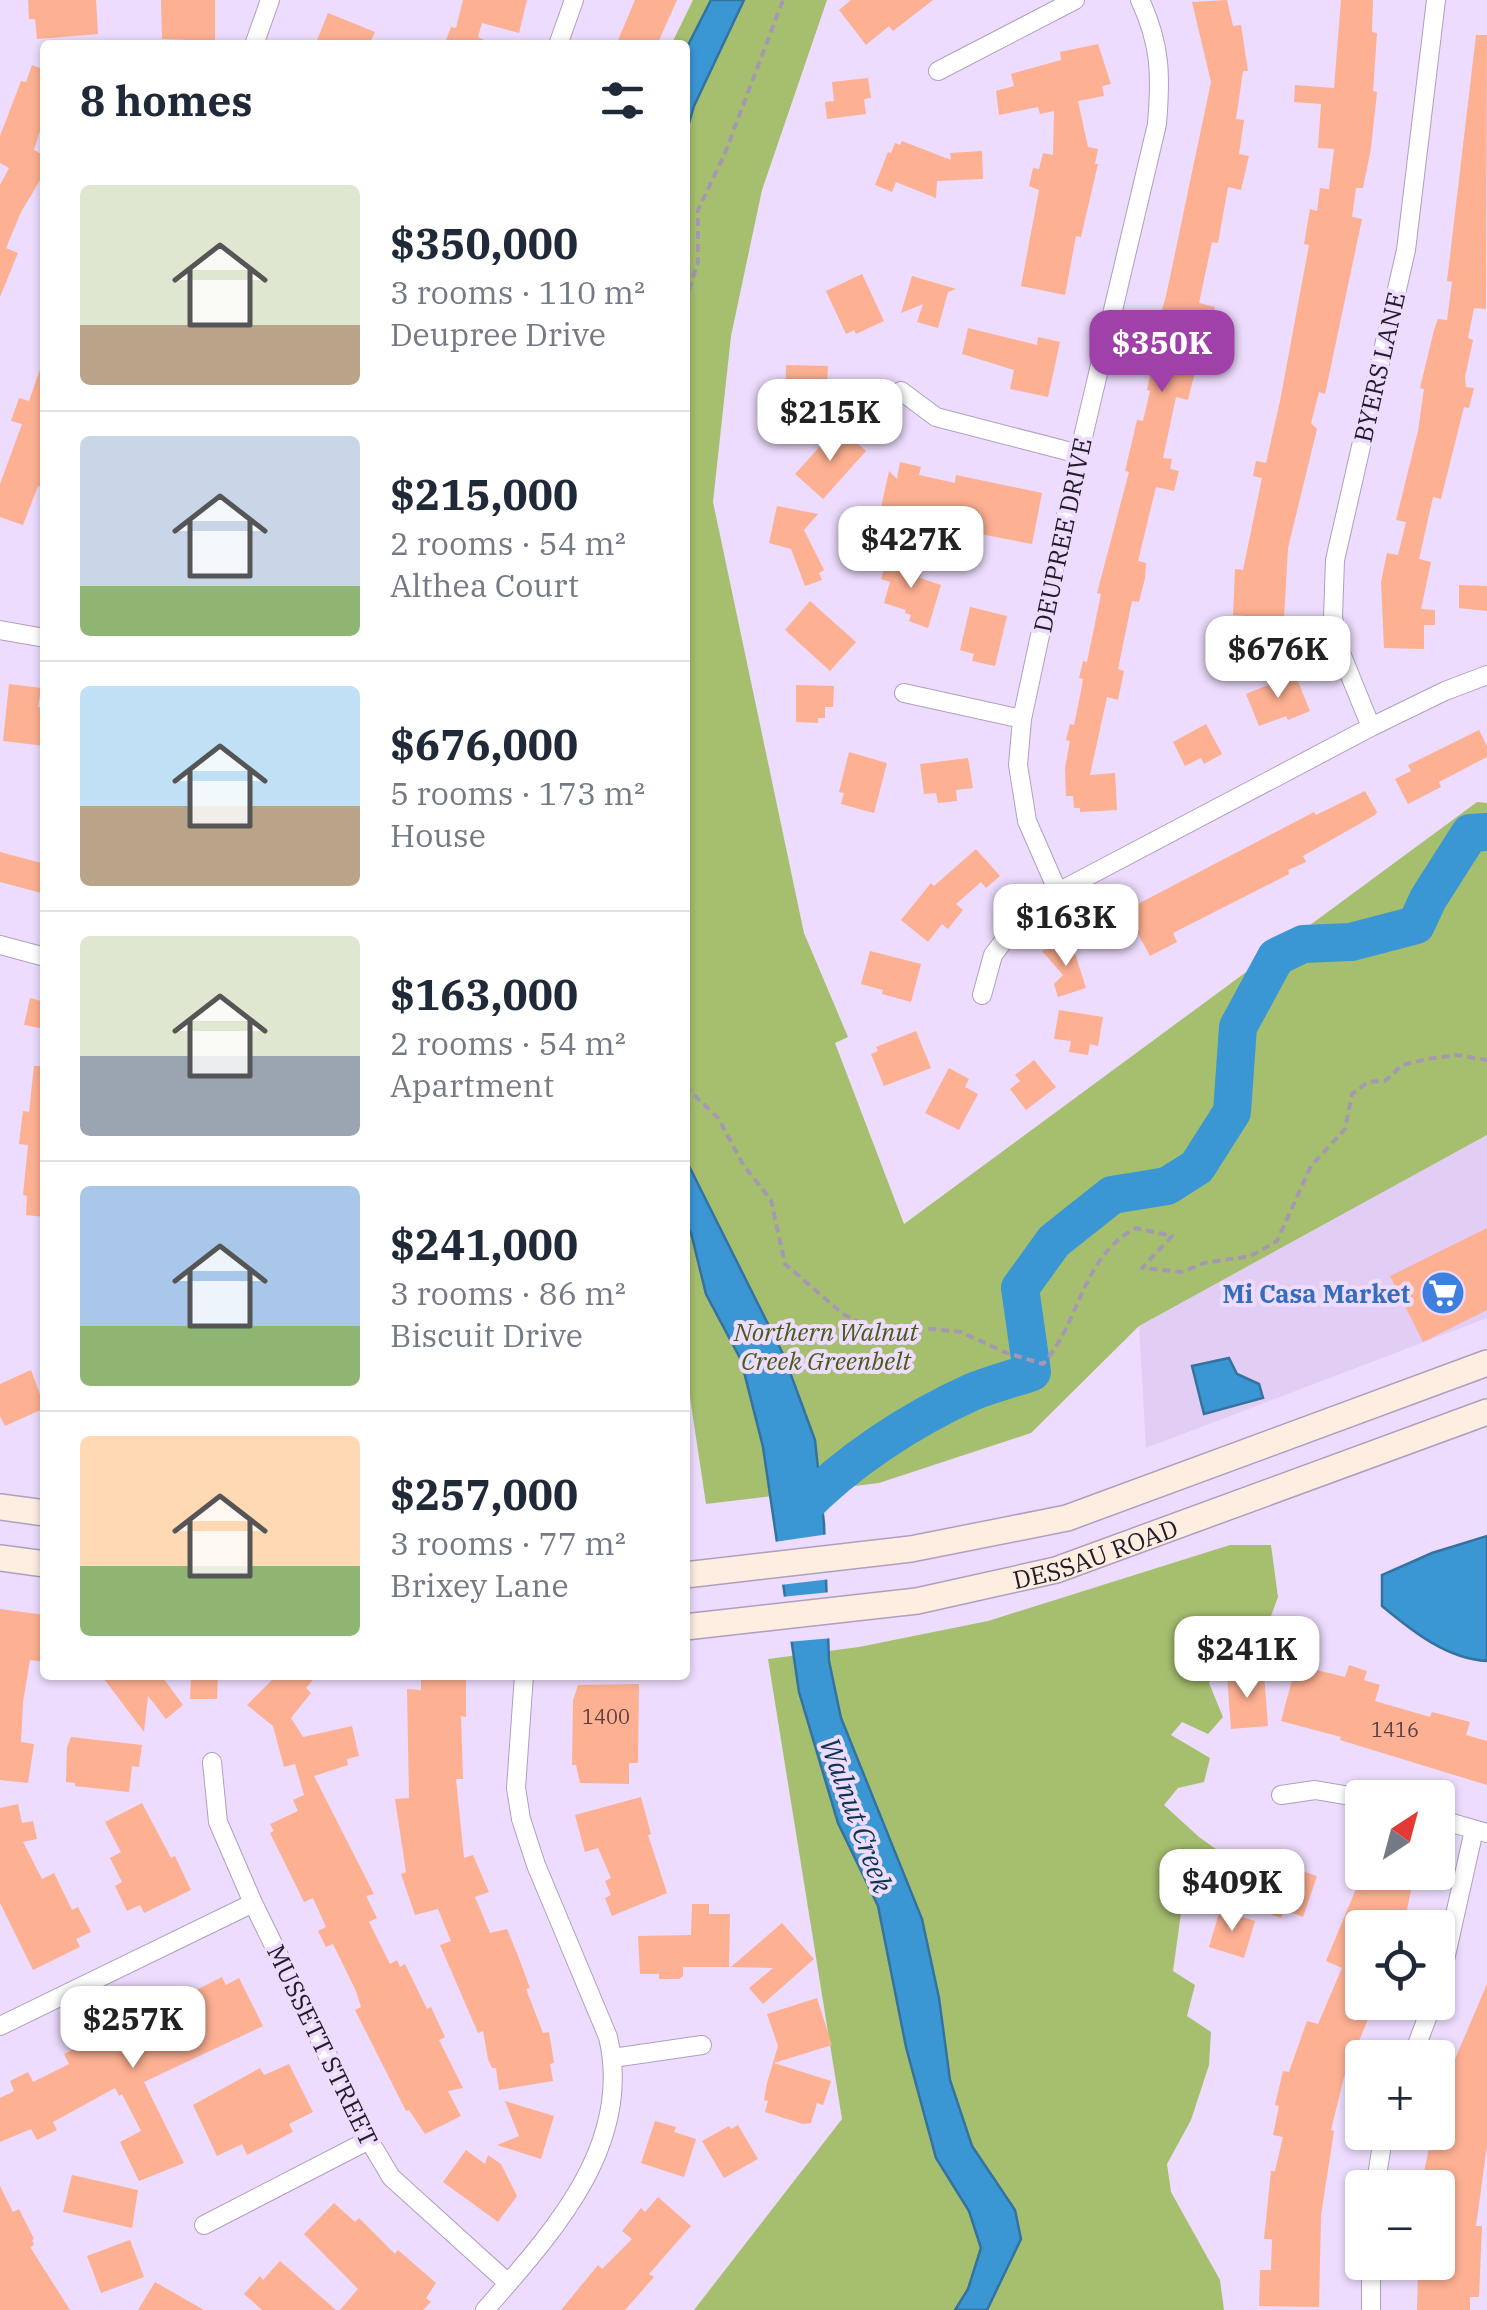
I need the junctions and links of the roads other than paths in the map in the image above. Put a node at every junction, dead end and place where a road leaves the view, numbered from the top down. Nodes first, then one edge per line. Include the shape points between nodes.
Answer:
1 (270, 0) edge
2 (574, 0) edge
3 (1076, 0) edge
4 (1140, 0) edge
5 (1436, 0) edge
6 (256, 40) edge
7 (560, 40) edge
8 (938, 71) dead end
9 (901, 391) dead end
10 (1079, 454) junction
11 (0, 630) edge
12 (40, 635) edge
13 (1487, 675) edge
14 (904, 693) dead end
15 (1022, 718) junction
16 (1371, 727) junction
17 (1058, 892) junction
18 (0, 946) edge
19 (40, 956) edge
20 (982, 996) dead end
21 (1487, 1363) edge
22 (1487, 1412) edge
23 (0, 1507) edge
24 (40, 1512) edge
25 (0, 1558) edge
26 (40, 1563) edge
27 (690, 1575) edge
28 (690, 1627) edge
29 (524, 1680) edge
30 (212, 1762) dead end
31 (1345, 1795) edge
32 (1281, 1796) dead end
33 (1455, 1824) edge
34 (1480, 1831) edge
35 (253, 1903) junction
36 (1455, 1927) edge
37 (1, 2023) edge
38 (702, 2046) dead end
39 (613, 2058) junction
40 (369, 2140) junction
41 (204, 2225) dead end
42 (1372, 2280) edge
43 (508, 2283) junction
44 (485, 2310) edge
45 (1371, 2310) edge

1 - 6 street
2 - 7 street
3 - 8 street
4 - 10 street, DEUPREE DRIVE via 1154,30 1161,74 1157,124
5 - 16 street, BYERS LANE via 1406,250 1335,560 1338,646
9 - 10 street via 936,417
10 - 15 street, DEUPREE DRIVE
11 - 12 street
13 - 16 street
14 - 15 street
15 - 17 street, DEUPREE DRIVE via 1018,765 1026,821
16 - 17 street
17 - 20 street via 1021,918 994,955
18 - 19 street
21 - 27 main road, DESSAU ROAD via 1067,1518 911,1549
22 - 28 main road, DESSAU ROAD via 1056,1570 917,1601
23 - 24 main road
25 - 26 main road
29 - 39 street via 516,1788 521,1819
30 - 35 street, MUSSETT STREET via 218,1822
31 - 32 street via 1315,1790
33 - 34 street
34 - 36 street
35 - 37 street
35 - 40 street, MUSSETT STREET
38 - 39 street
39 - 43 street via 609,2124 594,2164 567,2210
40 - 41 street
40 - 43 street, MUSSETT STREET via 412,2198
42 - 45 street
43 - 44 street

